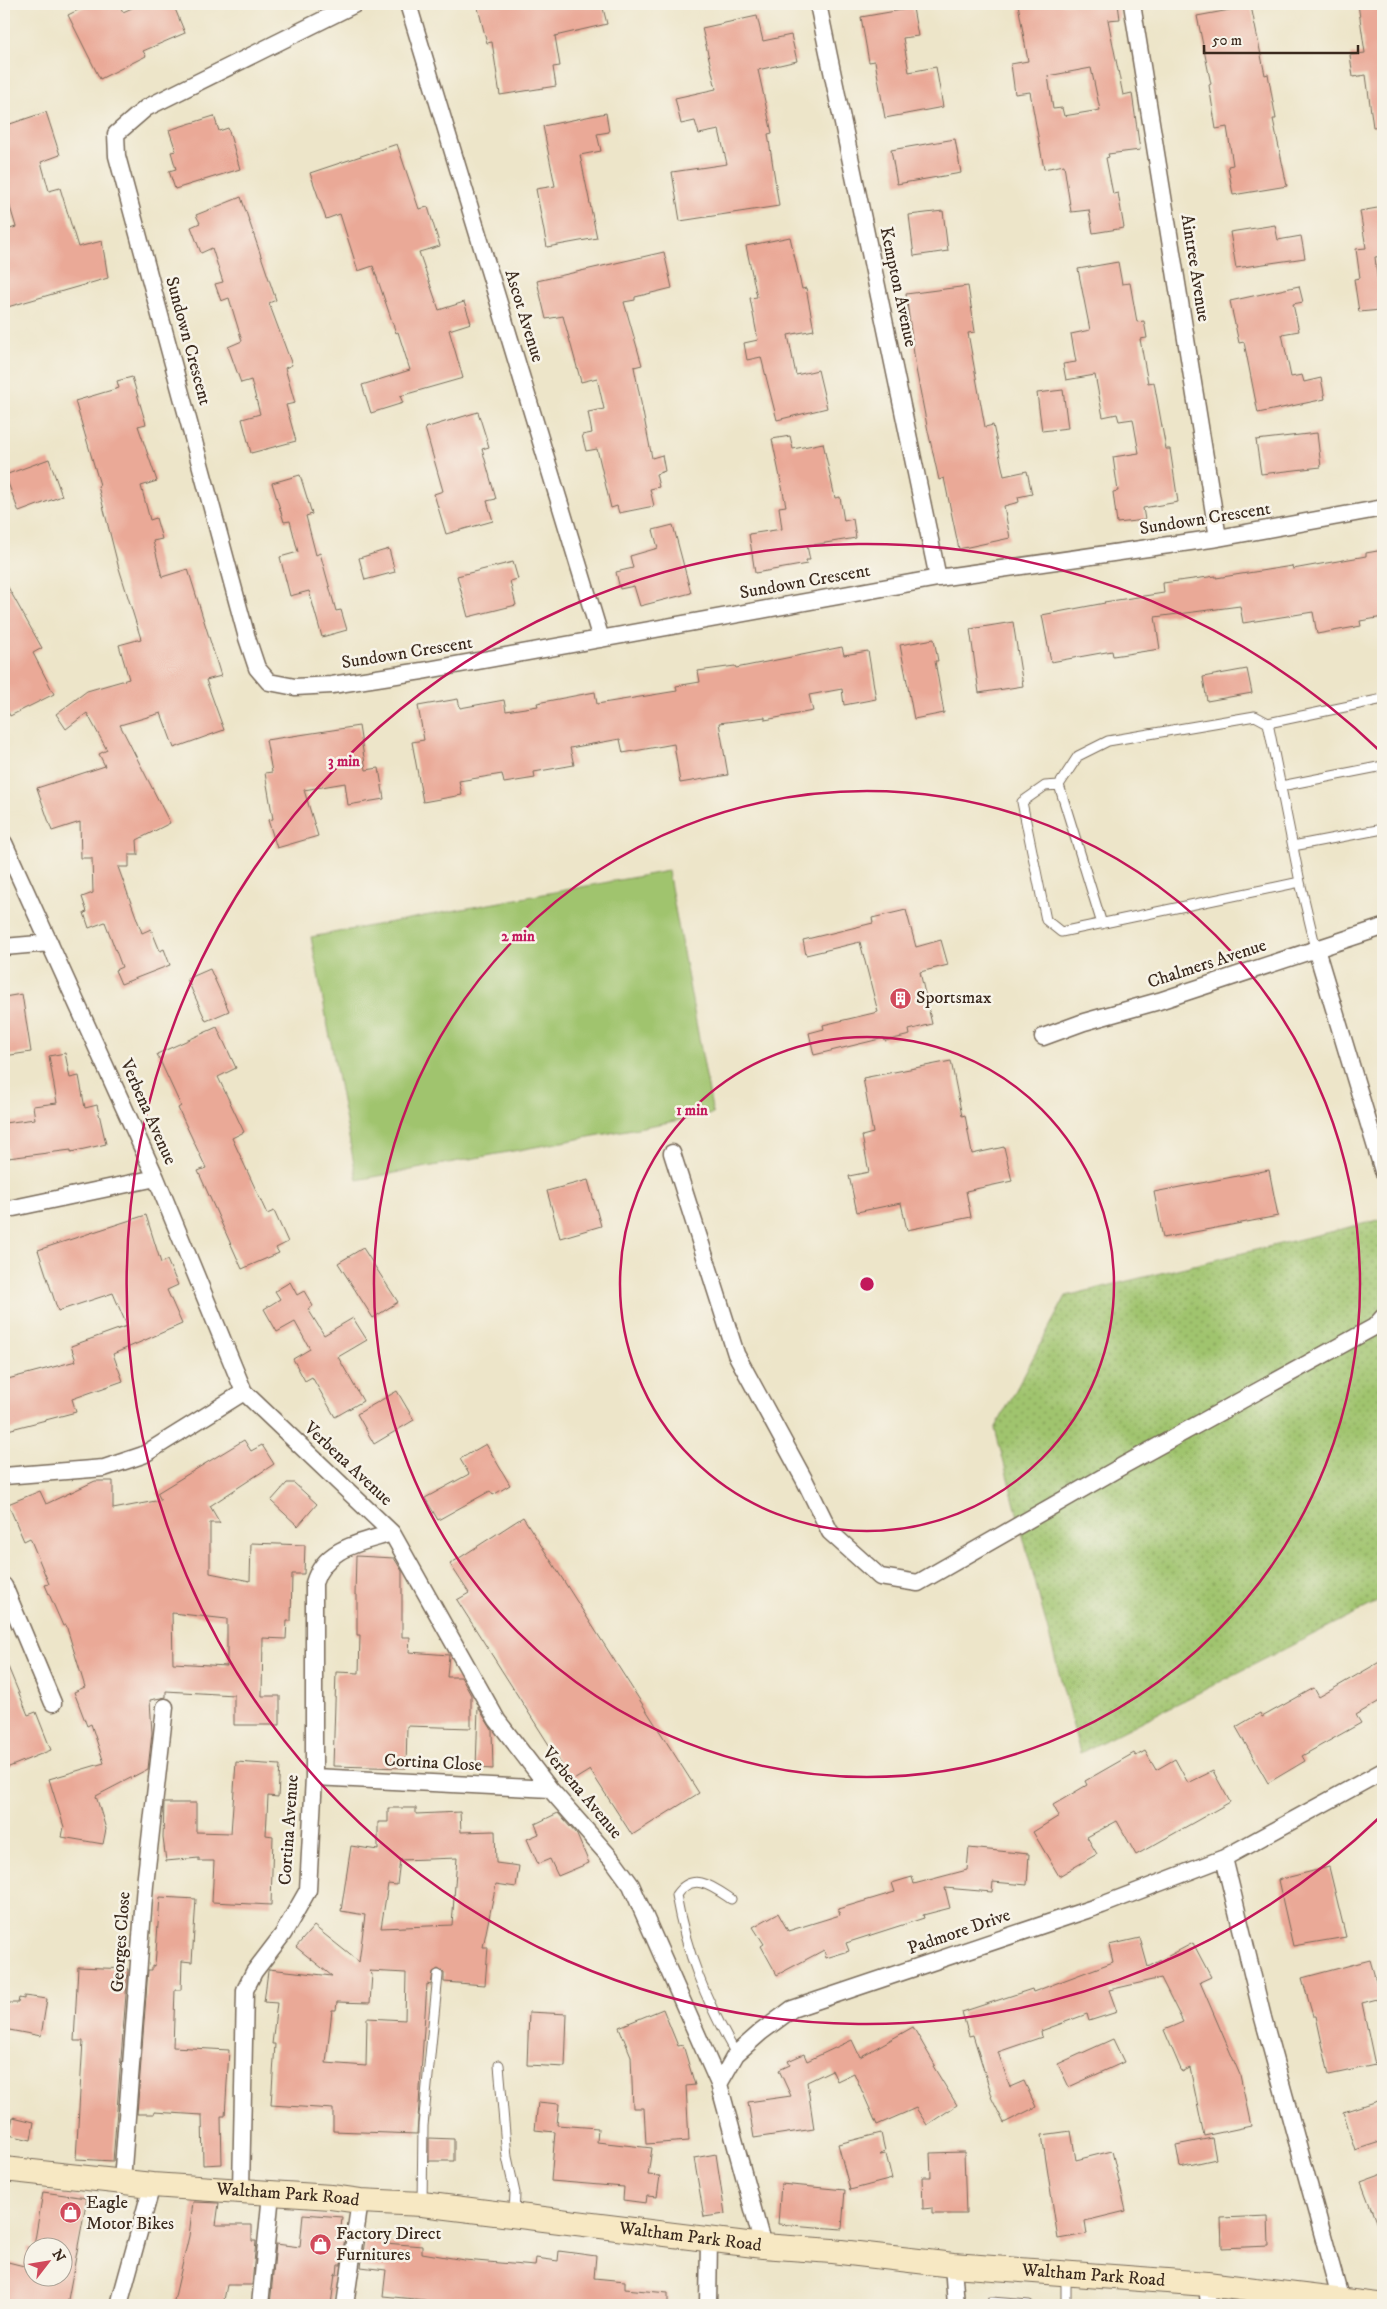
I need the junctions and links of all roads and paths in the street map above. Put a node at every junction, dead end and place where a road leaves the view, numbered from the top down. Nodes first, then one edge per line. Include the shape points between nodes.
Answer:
1 (355, 4) edge
2 (408, 4) edge
3 (818, 4) edge
4 (1132, 4) edge
5 (1383, 508) edge
6 (1218, 538) junction
7 (938, 578) junction
8 (601, 639) junction
9 (1383, 699) edge
10 (1268, 723) junction
11 (1383, 766) edge
12 (1059, 784) junction
13 (1281, 786) junction
14 (1383, 829) edge
15 (4, 843) edge
16 (1293, 846) junction
17 (1300, 882) junction
18 (1102, 924) junction
19 (1383, 927) edge
20 (50, 943) junction
21 (4, 947) edge
22 (1316, 949) junction
23 (1043, 1038) dead end
24 (672, 1153) dead end
25 (1383, 1171) edge
26 (156, 1178) junction
27 (4, 1210) edge
28 (1383, 1317) edge
29 (244, 1392) junction
30 (4, 1476) edge
31 (392, 1533) junction
32 (4, 1586) edge
33 (54, 1703) dead end
34 (165, 1707) dead end
35 (1383, 1771) edge
36 (314, 1777) junction
37 (550, 1789) junction
38 (1224, 1858) junction
39 (731, 1900) dead end
40 (438, 1975) dead end
41 (736, 2054) junction
42 (498, 2065) dead end
43 (720, 2084) junction
44 (4, 2169) edge
45 (122, 2181) junction
46 (152, 2185) junction
47 (240, 2190) junction
48 (271, 2194) junction
49 (360, 2202) junction
50 (422, 2204) junction
51 (514, 2215) junction
52 (709, 2240) junction
53 (763, 2246) junction
54 (954, 2265) junction
55 (1066, 2273) junction
56 (1208, 2295) edge
57 (1341, 2301) junction
58 (991, 2302) dead end
59 (119, 2305) edge
60 (260, 2305) edge
61 (345, 2305) edge
62 (708, 2305) edge
63 (956, 2305) edge
64 (1030, 2305) edge
65 (1066, 2305) edge
66 (1377, 2305) edge

1 - 8 street, Sundown Crescent via 146,108 116,134 121,170 257,668 269,682 295,687 332,686
2 - 8 street, Ascot Avenue
3 - 7 street, Kempton Avenue
4 - 6 street, Aintree Avenue
5 - 6 street, Sundown Crescent
6 - 7 street, Sundown Crescent
7 - 8 street, Sundown Crescent
9 - 10 lane
10 - 12 lane via 1255,716 1108,741 1078,756
10 - 13 lane
11 - 13 lane
12 - 18 lane
12 - 18 lane via 1045,786 1022,802 1046,920 1061,932
13 - 16 lane
14 - 16 lane
15 - 20 street, Verbena Avenue
16 - 17 lane
17 - 18 lane
17 - 22 lane
19 - 22 street, Chalmers Avenue
20 - 21 street
20 - 26 street, Verbena Avenue
22 - 23 street, Chalmers Avenue via 1084,1022
22 - 25 street
24 - 28 street via 736,1354 830,1532 880,1577 918,1583 1374,1327
26 - 27 street
26 - 29 street, Verbena Avenue
29 - 30 street via 142,1456 104,1468
29 - 31 street, Verbena Avenue
31 - 36 street, Cortina Avenue via 333,1554 318,1572 314,1583
31 - 37 street, Verbena Avenue via 497,1720
32 - 33 street
34 - 45 street, Georges Close via 145,1885
35 - 38 street, Padmore Drive
36 - 37 street, Cortina Close
36 - 47 street, Cortina Avenue via 308,1890 245,1990
37 - 43 street, Verbena Avenue via 630,1884
38 - 41 street, Padmore Drive via 1102,1905 792,2009
38 - 57 street via 1262,2018
39 - 41 lane via 709,1884 689,1882 676,1895 681,1929 711,2010
40 - 50 lane via 423,2126
41 - 43 street, Padmore Drive
42 - 51 lane via 507,2157 515,2193
43 - 53 street
44 - 45 main road, Waltham Park Road
45 - 46 main road, Waltham Park Road
46 - 47 main road, Waltham Park Road
46 - 59 street
47 - 48 main road, Waltham Park Road
48 - 49 main road, Waltham Park Road
48 - 60 street
49 - 50 main road, Waltham Park Road
49 - 61 street
50 - 51 main road, Waltham Park Road
51 - 52 main road, Waltham Park Road
52 - 53 main road, Waltham Park Road
52 - 62 street
53 - 54 main road, Waltham Park Road
54 - 55 main road, Waltham Park Road
54 - 63 street
55 - 56 main road, Waltham Park Road
55 - 65 lane
56 - 57 main road, Waltham Park Road
57 - 66 main road, Waltham Park Road
58 - 64 lane

